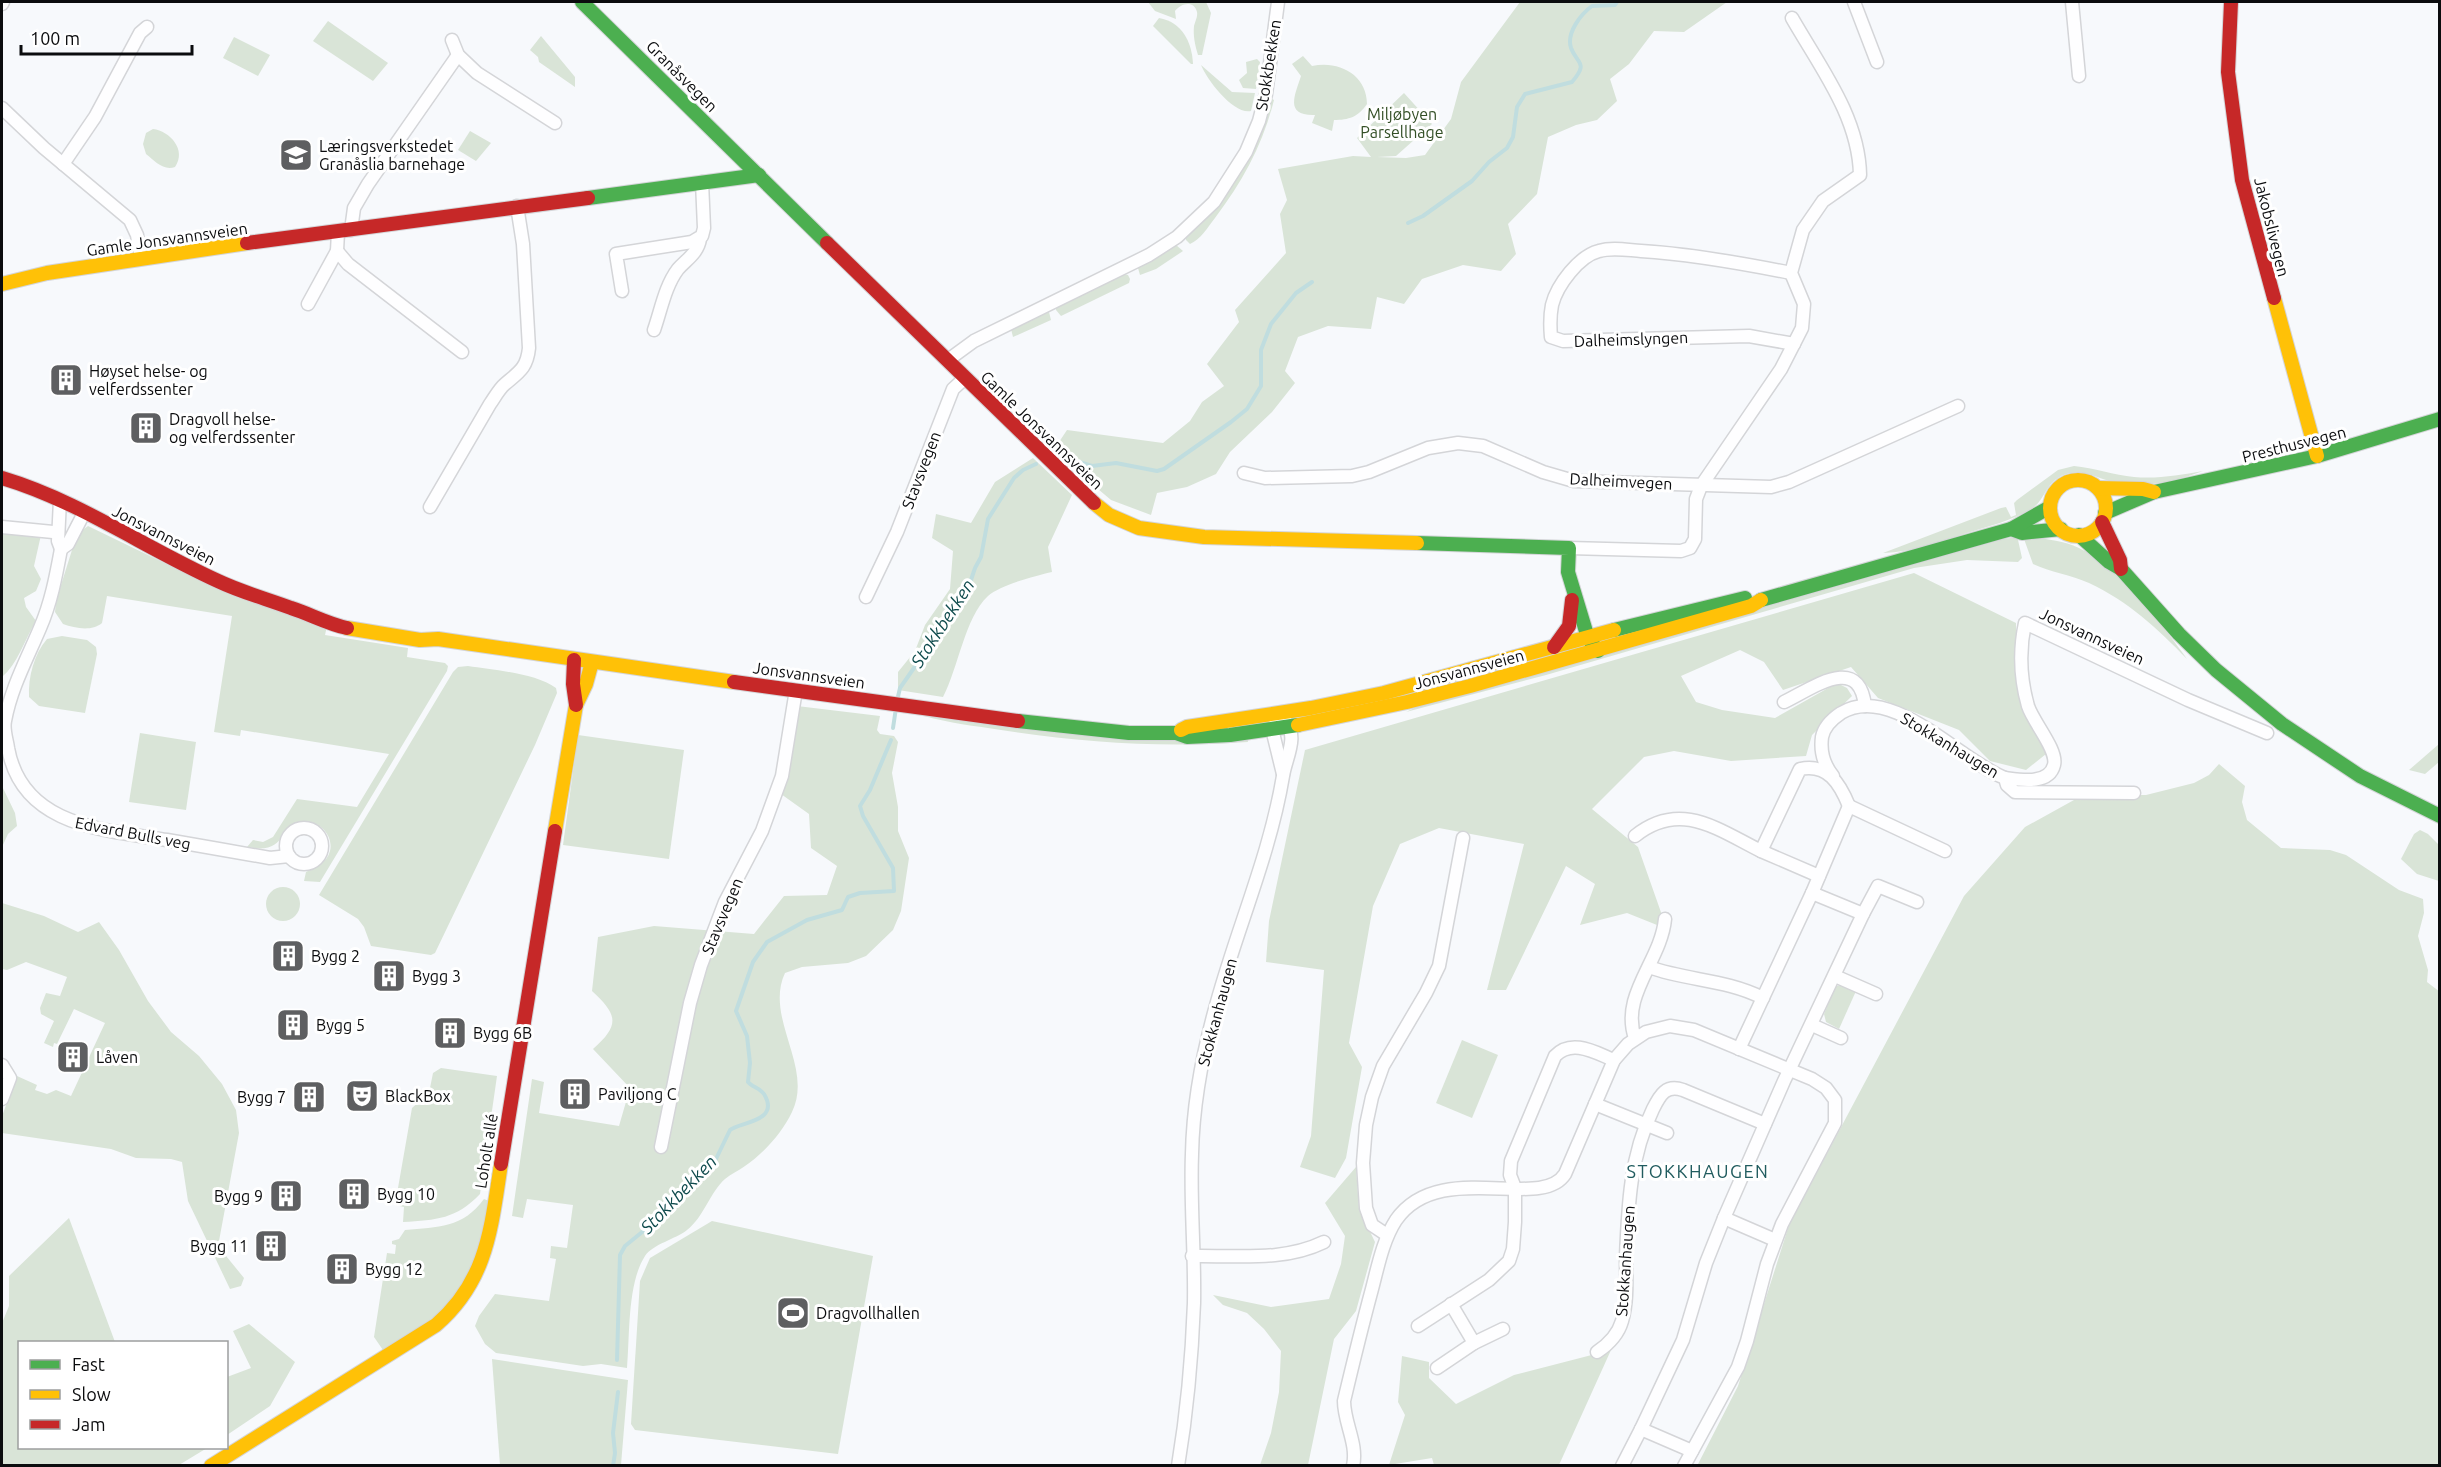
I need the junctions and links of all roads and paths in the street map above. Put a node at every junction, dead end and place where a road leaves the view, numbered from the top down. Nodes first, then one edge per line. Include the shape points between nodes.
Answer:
1 (582, 2) edge
2 (1278, 2) edge
3 (1854, 2) edge
4 (2072, 2) edge
5 (2231, 2) edge
6 (1792, 18) dead end
7 (147, 27) dead end
8 (452, 40) dead end
9 (458, 55) junction
10 (1877, 62) dead end
11 (2079, 76) dead end
12 (2, 108) edge
13 (555, 123) dead end
14 (63, 164) junction
15 (759, 175) junction
16 (702, 182) junction
17 (517, 206) junction
18 (344, 231) junction
19 (700, 239) junction
20 (337, 251) junction
21 (141, 258) junction
22 (1791, 273) junction
23 (2, 284) edge
24 (622, 291) dead end
25 (308, 304) dead end
26 (654, 330) dead end
27 (1794, 344) junction
28 (462, 352) dead end
29 (948, 360) junction
30 (965, 378) junction
31 (1958, 406) dead end
32 (2439, 419) edge
33 (2317, 456) junction
34 (1244, 473) dead end
35 (2, 478) edge
36 (1701, 486) junction
37 (2098, 488) junction
38 (2154, 492) junction
39 (60, 500) junction
40 (430, 507) dead end
41 (2050, 507) junction
42 (84, 513) junction
43 (2104, 517) junction
44 (2, 527) edge
45 (2011, 529) junction
46 (2061, 529) junction
47 (52, 532) dead end
48 (2079, 536) junction
49 (61, 549) junction
50 (1569, 554) junction
51 (2121, 569) junction
52 (1574, 593) junction
53 (866, 597) dead end
54 (1763, 598) junction
55 (1592, 637) junction
56 (1554, 647) junction
57 (1598, 651) junction
58 (574, 660) junction
59 (592, 662) junction
60 (796, 690) junction
61 (1785, 702) dead end
62 (576, 705) junction
63 (1865, 706) junction
64 (1280, 713) junction
65 (1290, 726) junction
66 (1272, 729) junction
67 (1176, 733) junction
68 (2267, 733) dead end
69 (1283, 774) junction
70 (1833, 776) junction
71 (2005, 778) junction
72 (2134, 793) dead end
73 (1849, 806) junction
74 (2439, 816) edge
75 (1635, 836) dead end
76 (1463, 838) dead end
77 (1761, 851) junction
78 (1944, 851) dead end
79 (289, 856) dead end
80 (1819, 876) junction
81 (1812, 892) junction
82 (1917, 902) dead end
83 (1863, 914) junction
84 (1665, 919) dead end
85 (1649, 967) junction
86 (1835, 976) junction
87 (1876, 994) dead end
88 (1763, 998) junction
89 (1812, 1025) junction
90 (1635, 1038) junction
91 (1841, 1038) dead end
92 (1739, 1049) junction
93 (1614, 1060) junction
94 (2, 1065) edge
95 (1789, 1070) junction
96 (2, 1099) edge
97 (1595, 1104) junction
98 (1766, 1124) junction
99 (1645, 1126) junction
100 (1667, 1133) dead end
101 (661, 1147) dead end
102 (1515, 1188) junction
103 (1724, 1218) junction
104 (1387, 1235) junction
105 (1775, 1240) junction
106 (1324, 1242) dead end
107 (1192, 1256) junction
108 (1451, 1304) junction
109 (1418, 1326) dead end
110 (1503, 1329) dead end
111 (1474, 1342) junction
112 (1597, 1352) dead end
113 (1437, 1368) dead end
114 (1641, 1429) junction
115 (1692, 1451) junction
116 (211, 1466) edge
117 (1178, 1466) edge
118 (1353, 1466) edge
119 (1622, 1466) edge
120 (1684, 1466) edge

1 - 15 street, Granåsvegen
2 - 29 street, Stokkbekken via 1259,120 1237,168 1204,212 1177,237 1149,255 974,341
3 - 10 street
4 - 11 street
5 - 33 street, Jakobslivegen via 2228,72 2242,180
6 - 22 street via 1849,118 1860,175 1823,201 1803,230
7 - 14 street
8 - 9 street
9 - 13 street via 477,73
9 - 18 street via 368,184
12 - 14 street
14 - 21 street via 130,220
15 - 16 street, Gamle Jonsvannsveien
15 - 29 street, Gamle Jonsvannsveien
16 - 17 street, Gamle Jonsvannsveien
16 - 19 street via 704,228
17 - 18 street, Gamle Jonsvannsveien
17 - 40 street via 524,260 527,362 490,404
18 - 20 street
18 - 21 street, Gamle Jonsvannsveien
19 - 24 street via 616,254
19 - 26 street via 697,249 676,272
20 - 25 street
20 - 28 street via 348,264
21 - 23 street, Gamle Jonsvannsveien
22 - 27 street via 1804,304 1802,328
22 - 27 street, Dalheimslyngen via 1661,252 1597,251 1571,269 1552,303 1550,324 1551,337 1563,341 1749,336
27 - 36 street
29 - 30 street, Gamle Jonsvannsveien
30 - 50 street, Gamle Jonsvannsveien via 1083,495 1109,515 1139,528 1204,537
30 - 53 street, Stavsvegen via 953,389 897,532
31 - 36 street, Dalheimvegen via 1789,482 1771,487
32 - 33 street, Presthusvegen
33 - 38 street, Presthusvegen
34 - 36 street, Dalheimvegen via 1265,478 1352,476 1428,448 1458,443 1483,446 1574,481
35 - 39 street, Jonsvannsveien
36 - 50 street via 1696,500 1695,539 1688,549
37 - 38 street, Presthusvegen
37 - 41 street via 2083,480 2067,482 2055,492
37 - 43 street via 2106,504
38 - 43 street, Presthusvegen via 2117,507
39 - 42 street, Jonsvannsveien
39 - 49 street, Edvard Bulls veg
41 - 45 street, Jonsvannsveien
41 - 46 street via 2055,524
42 - 49 street, Edvard Bulls veg via 68,544
42 - 58 street, Jonsvannsveien via 219,582 315,616 336,616 422,631 438,639
43 - 48 street via 2088,534
43 - 51 street
44 - 47 street
45 - 46 street, Jonsvannsveien via 2022,533
45 - 54 street, Jonsvannsveien
46 - 48 street
48 - 51 street
49 - 79 street, Edvard Bulls veg via 54,586 16,680 4,725 10,761 22,786 41,805 73,823 270,858
50 - 52 street via 1568,572
50 - 55 street via 1578,570
51 - 74 street via 2216,670 2282,724 2360,776
52 - 55 street
52 - 56 street via 1569,626
54 - 55 street, Jonsvannsveien via 1748,597 1694,609
54 - 57 street, Jonsvannsveien via 1751,606
55 - 56 street, Jonsvannsveien
55 - 57 street
56 - 64 street, Jonsvannsveien via 1392,691
57 - 65 street, Jonsvannsveien via 1417,700
58 - 59 street, Jonsvannsveien
58 - 62 street, Loholt allé
59 - 60 street, Jonsvannsveien
59 - 62 street, Loholt allé
60 - 67 street, Jonsvannsveien via 1093,730
60 - 101 street, Stavsvegen via 782,776 762,831 725,902 690,1004
61 - 63 street via 1844,676 1859,685
62 - 116 street, Loholt allé via 489,1239 477,1277 450,1314 436,1325
63 - 70 street via 1847,710 1825,729 1823,756
63 - 71 street, Stokkanhaugen via 1910,719
64 - 65 street
64 - 66 street
64 - 67 street, Jonsvannsveien via 1187,727
65 - 66 street, Jonsvannsveien
65 - 69 street, Stokkanhaugen via 1290,752
66 - 67 street, Jonsvannsveien via 1187,737
66 - 69 street, Stokkanhaugen
68 - 71 street, Jonsvannsveien via 2025,623 2020,660 2025,693 2054,753 2055,764 2043,778
69 - 107 street, Stokkanhaugen via 1272,834 1206,1040 1194,1114
70 - 73 street
70 - 77 street via 1810,768 1797,772
71 - 72 street, Stokkanhaugen via 2010,789 2021,793
73 - 78 street
73 - 80 street
75 - 77 street via 1655,823 1682,818
76 - 104 street via 1439,966 1383,1066 1370,1107 1363,1163 1366,1208 1372,1225
77 - 80 street
80 - 81 street
81 - 83 street
81 - 88 street
82 - 83 street via 1878,886
83 - 86 street
84 - 85 street
85 - 88 street via 1675,976 1732,985
85 - 90 street via 1633,1005
86 - 87 street
86 - 89 street
88 - 92 street
89 - 91 street
89 - 95 street
90 - 92 street via 1658,1028 1683,1027
90 - 93 street
92 - 95 street
93 - 97 street
93 - 102 street via 1575,1047 1556,1056 1512,1155 1510,1175
94 - 96 street via 10,1078
95 - 98 street
95 - 105 street via 1826,1088 1834,1100 1836,1115
97 - 99 street
97 - 102 street via 1562,1179 1547,1188
98 - 99 street, Stokkanhaugen via 1674,1088 1663,1092
98 - 103 street
99 - 100 street
99 - 112 street, Stokkanhaugen via 1635,1159 1629,1206 1624,1316 1614,1338
102 - 104 street via 1432,1192 1407,1208
102 - 108 street via 1514,1241 1509,1261 1498,1273
103 - 105 street
103 - 114 street via 1683,1340
104 - 118 street via 1344,1401 1354,1451
105 - 115 street via 1743,1354
106 - 107 street via 1298,1252 1261,1258
107 - 117 street, Stokkanhaugen via 1191,1355
108 - 109 street
108 - 111 street
110 - 111 street
111 - 113 street
114 - 115 street
114 - 119 street
115 - 120 street

